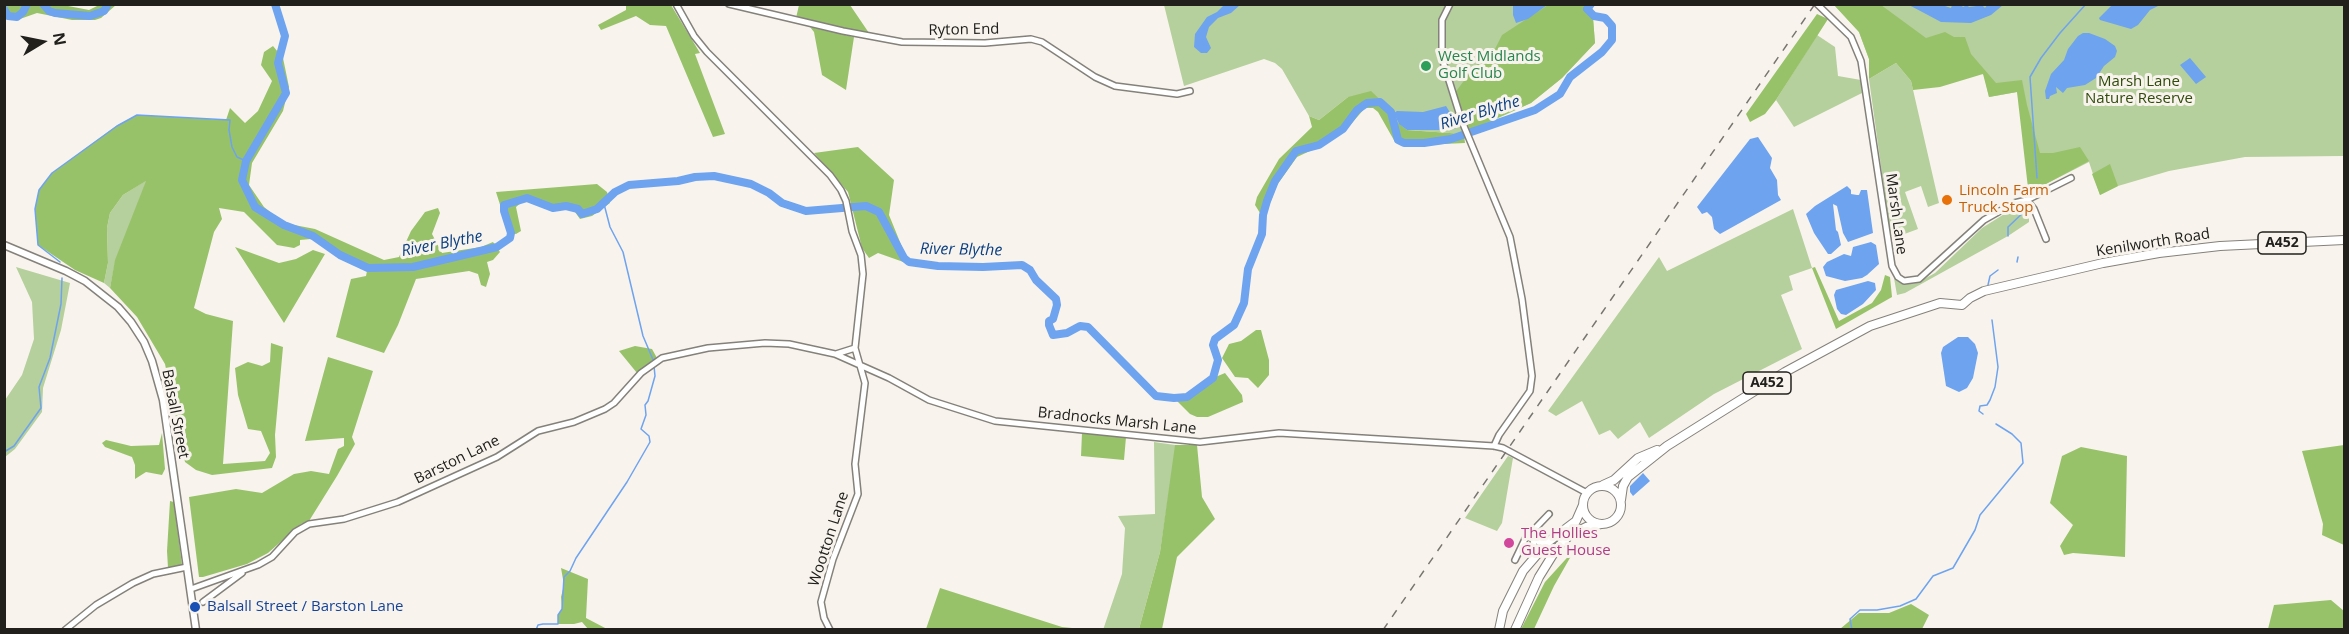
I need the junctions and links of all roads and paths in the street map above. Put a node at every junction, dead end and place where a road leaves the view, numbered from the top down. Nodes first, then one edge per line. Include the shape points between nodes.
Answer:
1 (675, 4) edge
2 (729, 4) edge
3 (1450, 4) edge
4 (1817, 4) edge
5 (1190, 91) dead end
6 (2071, 178) dead end
7 (2027, 200) junction
8 (2046, 239) dead end
9 (2344, 240) edge
10 (4, 245) edge
11 (855, 348) junction
12 (835, 354) junction
13 (859, 366) junction
14 (873, 371) junction
15 (866, 383) junction
16 (1494, 446) junction
17 (1667, 446) junction
18 (1602, 486) junction
19 (1587, 494) junction
20 (1621, 500) junction
21 (1583, 506) junction
22 (1549, 514) dead end
23 (1601, 524) junction
24 (1527, 536) junction
25 (1533, 540) junction
26 (1550, 541) junction
27 (1515, 560) dead end
28 (1531, 561) junction
29 (187, 567) junction
30 (246, 570) junction
31 (199, 586) junction
32 (190, 589) junction
33 (65, 630) edge
34 (196, 630) edge
35 (830, 630) edge
36 (1499, 630) edge
37 (1515, 630) edge

1 - 11 street via 707,52 830,176 845,196 864,274
2 - 5 street, Ryton End via 902,42 1031,39 1115,86 1177,94
3 - 16 street via 1442,20 1442,58 1461,119 1515,253 1532,376 1530,391
4 - 7 street, Marsh Lane via 1851,37 1861,61 1895,275 1904,281 1919,279 1984,220
6 - 7 street
7 - 8 street
9 - 17 highway, Kenilworth Road / A452 via 2159,253 1984,291 1959,306 1940,303 1870,326 1785,372
10 - 29 main road, Balsall Street via 85,281 118,308 144,342 163,400
11 - 12 street, Barston Lane
11 - 13 street
12 - 13 street, Barston Lane
12 - 30 street, Barston Lane via 765,343 690,351 656,361 605,409 533,433 497,457 398,502 344,519 309,524 272,556
13 - 14 street, Bradnocks Marsh Lane
13 - 15 street
14 - 15 street, Wootton Lane
14 - 16 street, Bradnocks Marsh Lane via 929,400 995,421 1200,442 1279,433
15 - 35 street, Wootton Lane via 855,464 858,494 821,602
16 - 19 street, Bradnocks Marsh Lane
17 - 18 highway, A452 via 1638,458
17 - 20 highway, A452 via 1628,477
18 - 19 highway, A452
18 - 20 highway via 1614,490
19 - 21 highway
20 - 23 highway, A452 via 1614,520
21 - 23 highway via 1589,518
21 - 26 highway via 1576,521
22 - 24 street
23 - 37 highway, A452 via 1570,535 1557,548
24 - 25 street
24 - 27 street
25 - 26 street
25 - 28 street
26 - 28 highway
28 - 36 highway via 1508,600
29 - 32 main road, Balsall Street
29 - 33 street via 133,583
30 - 31 street, Barston Lane
30 - 31 street via 205,601
31 - 32 street, Barston Lane
32 - 34 main road, Balsall Street

